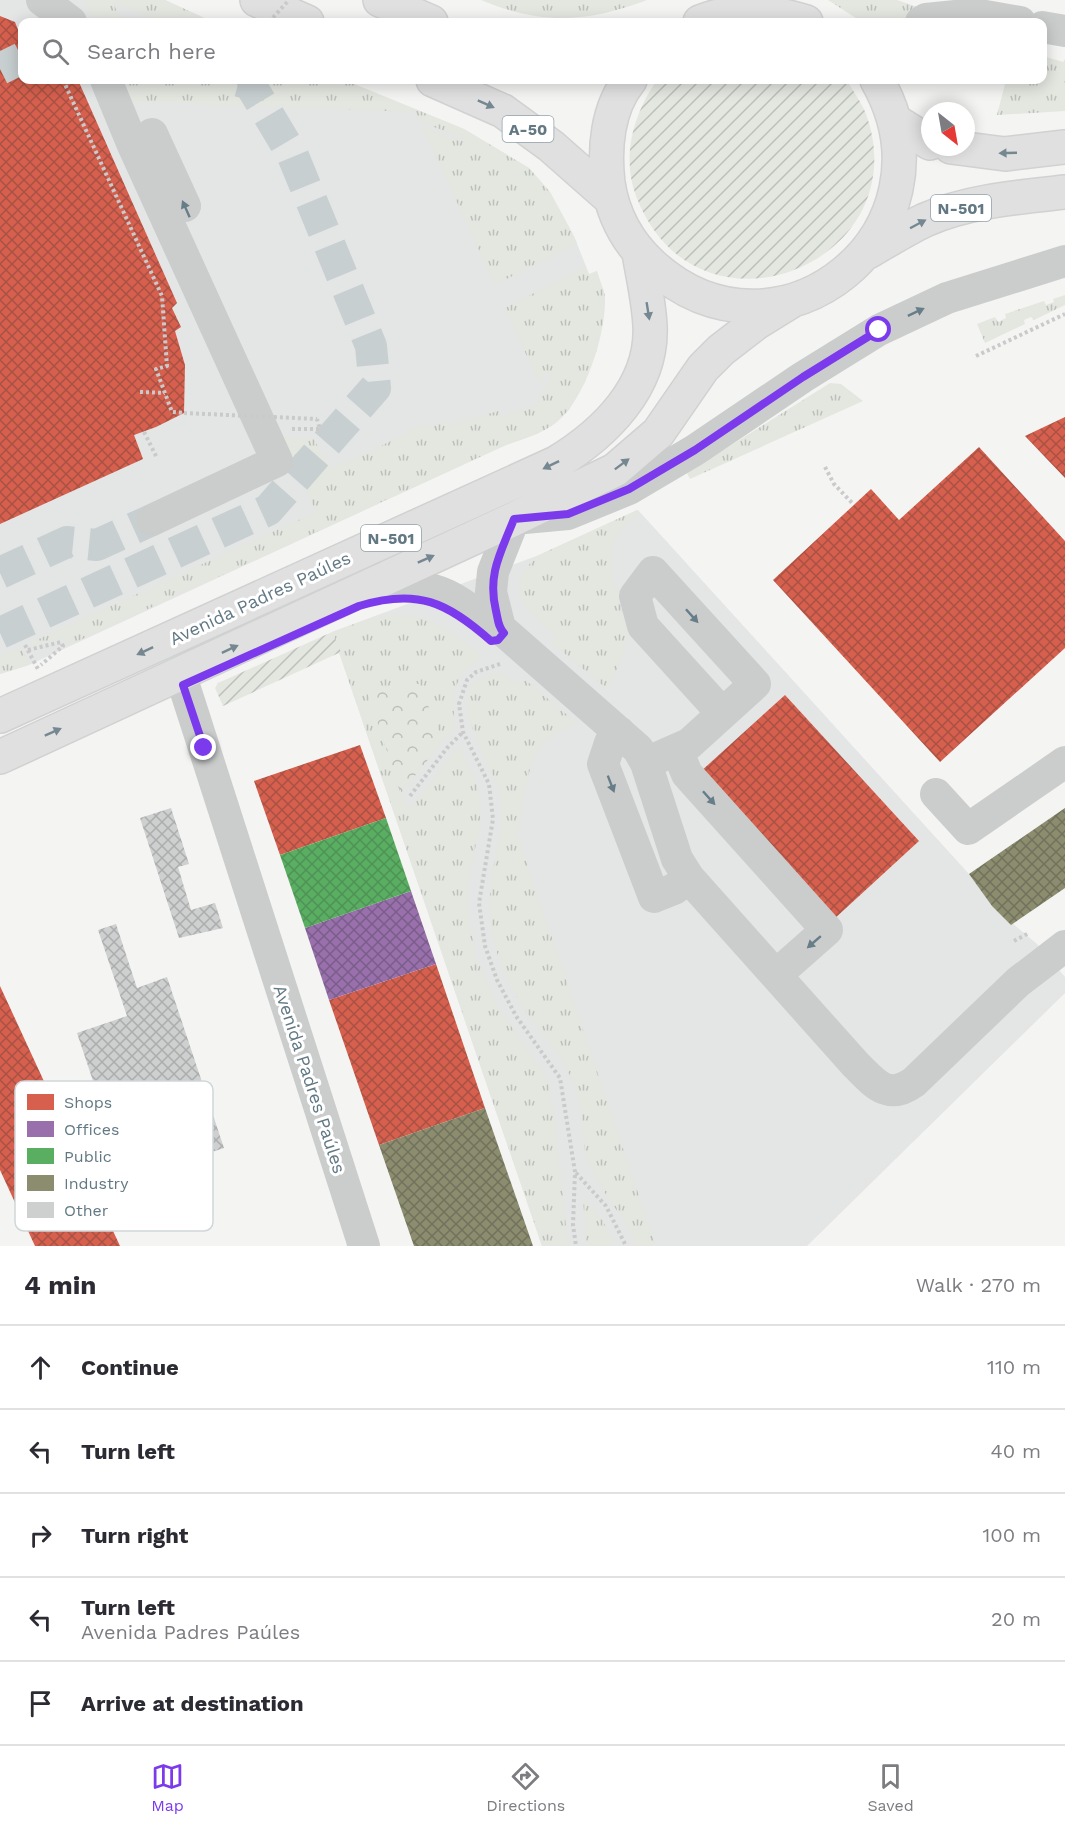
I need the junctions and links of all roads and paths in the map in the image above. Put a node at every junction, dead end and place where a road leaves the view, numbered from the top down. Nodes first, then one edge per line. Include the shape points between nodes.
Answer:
1 (42, 0) edge
2 (257, 0) edge
3 (289, 0) edge
4 (380, 0) edge
5 (932, 0) edge
6 (703, 13) edge
7 (974, 14) junction
8 (66, 18) edge
9 (272, 18) edge
10 (298, 18) edge
11 (422, 18) edge
12 (793, 18) edge
13 (936, 18) edge
14 (997, 18) edge
15 (1047, 28) edge
16 (1065, 31) edge
17 (65, 84) edge
18 (108, 84) edge
19 (442, 84) edge
20 (628, 84) edge
21 (879, 84) edge
22 (896, 121) junction
23 (152, 134) dead end
24 (921, 136) edge
25 (1065, 147) edge
26 (975, 150) edge
27 (1065, 192) edge
28 (610, 198) junction
29 (867, 253) junction
30 (639, 254) junction
31 (1065, 261) edge
32 (790, 302) junction
33 (1065, 314) edge
34 (976, 356) dead end
35 (253, 358) dead end
36 (140, 392) dead end
37 (165, 393) junction
38 (320, 429) dead end
39 (144, 432) dead end
40 (157, 458) dead end
41 (825, 467) dead end
42 (854, 505) dead end
43 (514, 519) junction
44 (155, 526) tunnel mouth
45 (383, 578) junction
46 (500, 628) junction
47 (504, 663) dead end
48 (36, 666) joint
49 (180, 673) junction
50 (722, 713) dead end
51 (0, 716) edge
52 (463, 732) junction
53 (619, 732) junction
54 (677, 750) junction
55 (0, 756) edge
56 (1065, 762) edge
57 (646, 763) junction
58 (936, 794) dead end
59 (410, 796) dead end
60 (689, 878) junction
61 (1029, 933) dead end
62 (1014, 941) dead end
63 (1065, 946) edge
64 (776, 975) junction
65 (575, 1172) junction
66 (364, 1246) edge
67 (576, 1246) edge
68 (626, 1246) edge

1 - 8 street
2 - 10 highway
3 - 9 path, bridge
4 - 11 highway
5 - 7 street
6 - 12 highway via 746,12
7 - 13 street
7 - 14 street
15 - 16 street
17 - 37 path via 162,296 167,366 156,369
18 - 44 street via 280,467
19 -> 28 highway, A-50 via 503,111 551,146
20 - 28 highway via 611,120 605,159
21 - 22 highway
22 - 24 highway
22 - 29 highway via 901,155 897,190 886,223
35 -> 23 street
25 -> 26 highway via 1005,154
29 -> 27 highway, N-501 via 926,220 965,207
28 - 30 highway via 621,227
29 - 32 highway via 832,283
30 - 32 highway via 670,281 707,300 749,307
30 -> 51 highway, Avenida Padres Paúles / N-501 via 650,328 644,367 631,395 588,444 556,463
43 -> 31 street via 568,514 629,489 879,330 947,298
43 -> 32 highway, Avenida Padres Paúles / N-501 via 615,470 642,449 709,362 756,323
33 - 34 path
36 - 37 path
37 - 38 path, bridge via 172,412 317,419
39 - 40 path
41 - 42 path via 834,484
45 -> 43 highway, Avenida Padres Paúles / N-501
43 - 46 street via 493,572 491,592
45 - 46 street via 450,596
49 -> 45 highway, Avenida Padres Paúles / N-501
46 - 53 street
47 - 52 path via 476,672 466,680 459,704
48 - 48 path via 26,647 61,642 63,646
55 -> 49 highway, Avenida Padres Paúles / N-501
49 - 66 street, Avenida Padres Paúles
50 - 54 street
52 - 59 path
52 - 65 path via 489,784 493,819 479,903 485,946 516,1016 560,1078
53 - 57 street via 638,749
53 -> 60 street via 610,742 603,764 654,897
54 - 57 street
54 -> 64 street via 687,774 827,930
56 - 58 street via 968,829
57 - 60 street via 677,859
60 - 64 street
61 - 62 path
63 - 64 street via 1018,982 914,1082 895,1092 874,1083
65 - 67 path
65 - 68 path via 606,1206

